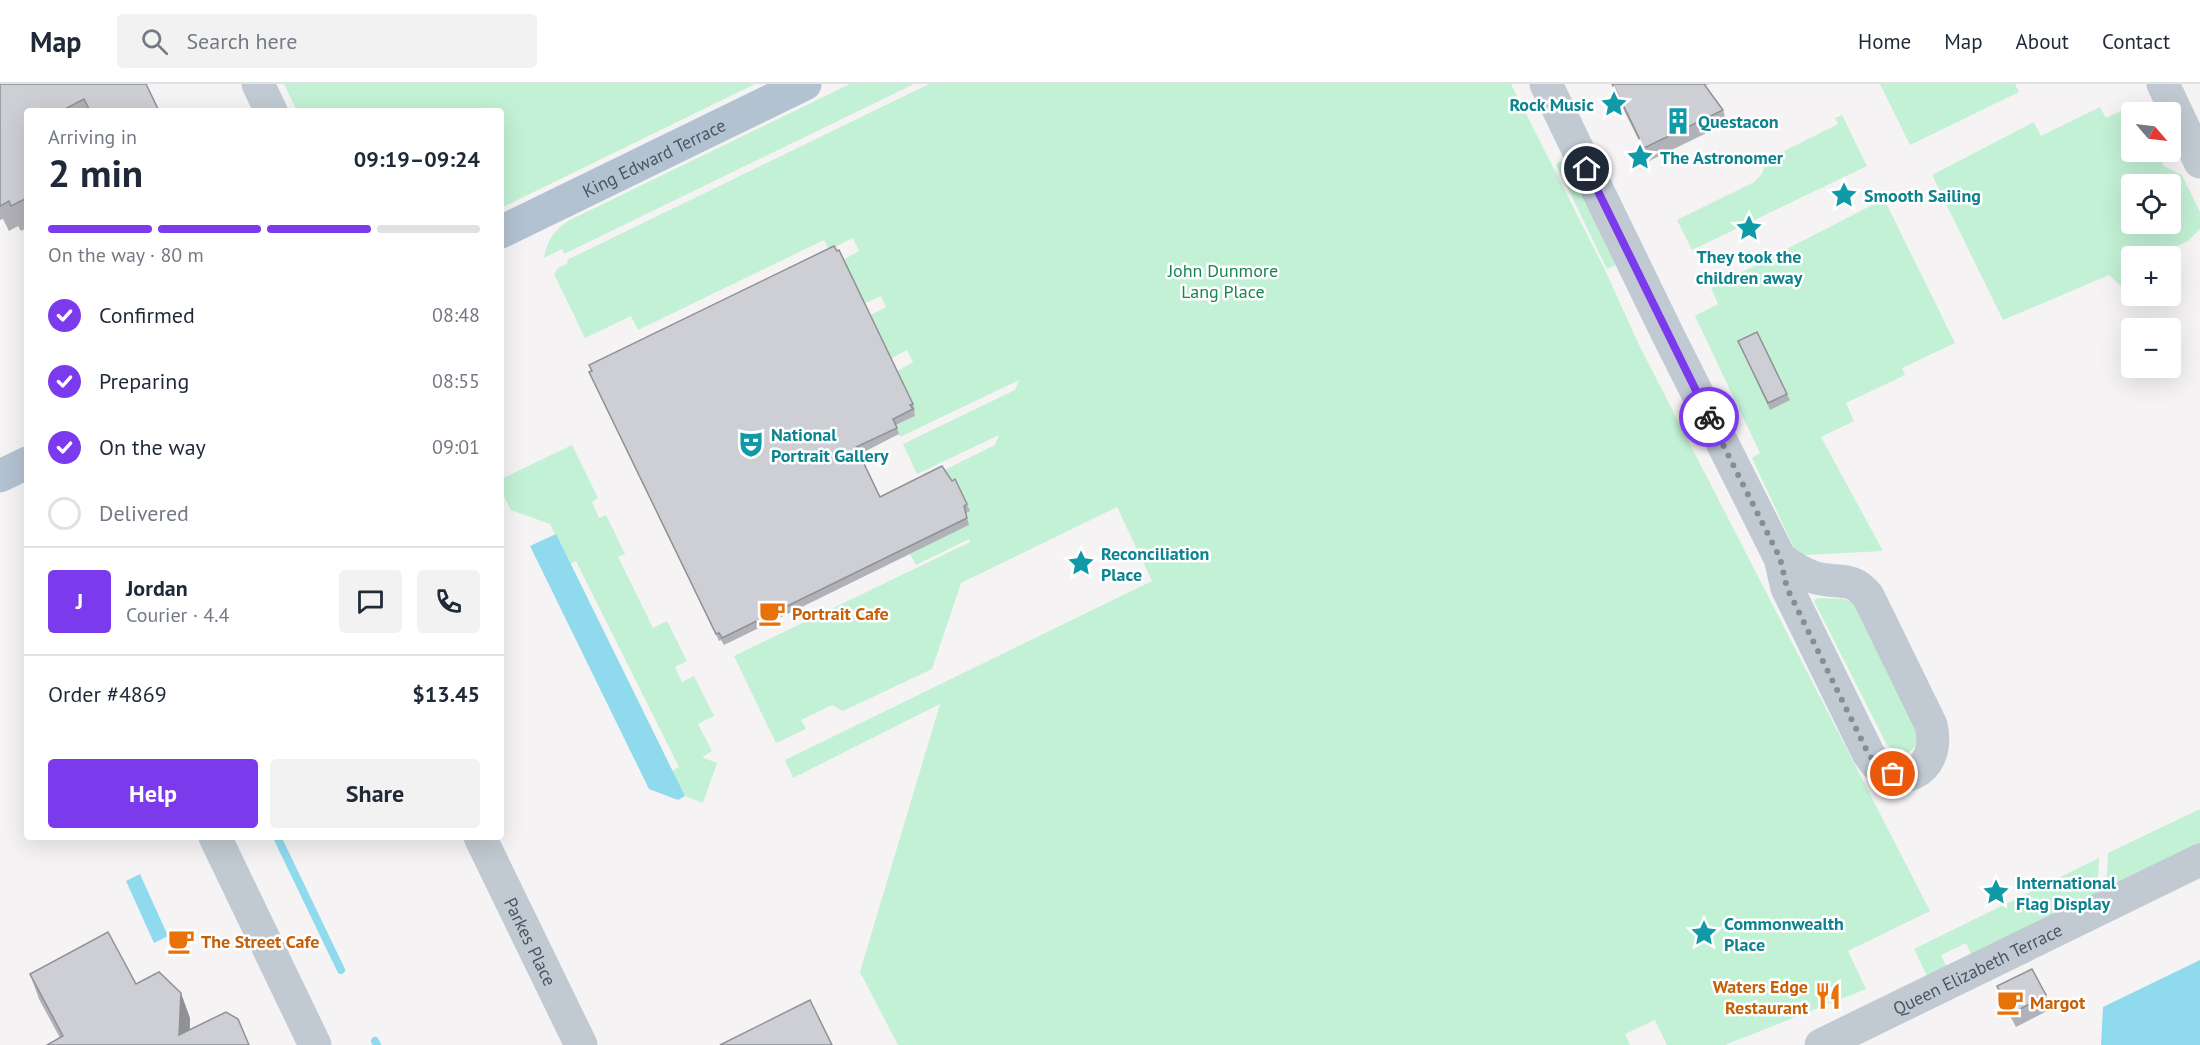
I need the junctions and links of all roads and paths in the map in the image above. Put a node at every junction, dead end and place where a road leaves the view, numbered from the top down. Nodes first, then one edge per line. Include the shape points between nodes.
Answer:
1 (258, 84) edge
2 (805, 84) edge
3 (1546, 84) edge
4 (2163, 84) edge
5 (270, 108) edge
6 (2200, 162) edge
7 (504, 231) edge
8 (24, 464) edge
9 (0, 476) edge
10 (1780, 558) junction
11 (216, 840) edge
12 (481, 840) edge
13 (2200, 860) edge
14 (315, 1045) edge
15 (581, 1045) edge
16 (1821, 1045) edge

1 - 5 street
2 - 7 main road, King Edward Terrace
3 - 10 street
4 - 6 street
8 - 9 main road
10 - 10 street via 1814,578 1853,583 1868,596 1931,725 1932,752 1918,772 1893,774 1871,759 1787,588
11 - 14 street
12 - 15 street, Parkes Place
13 - 16 street, Queen Elizabeth Terrace

